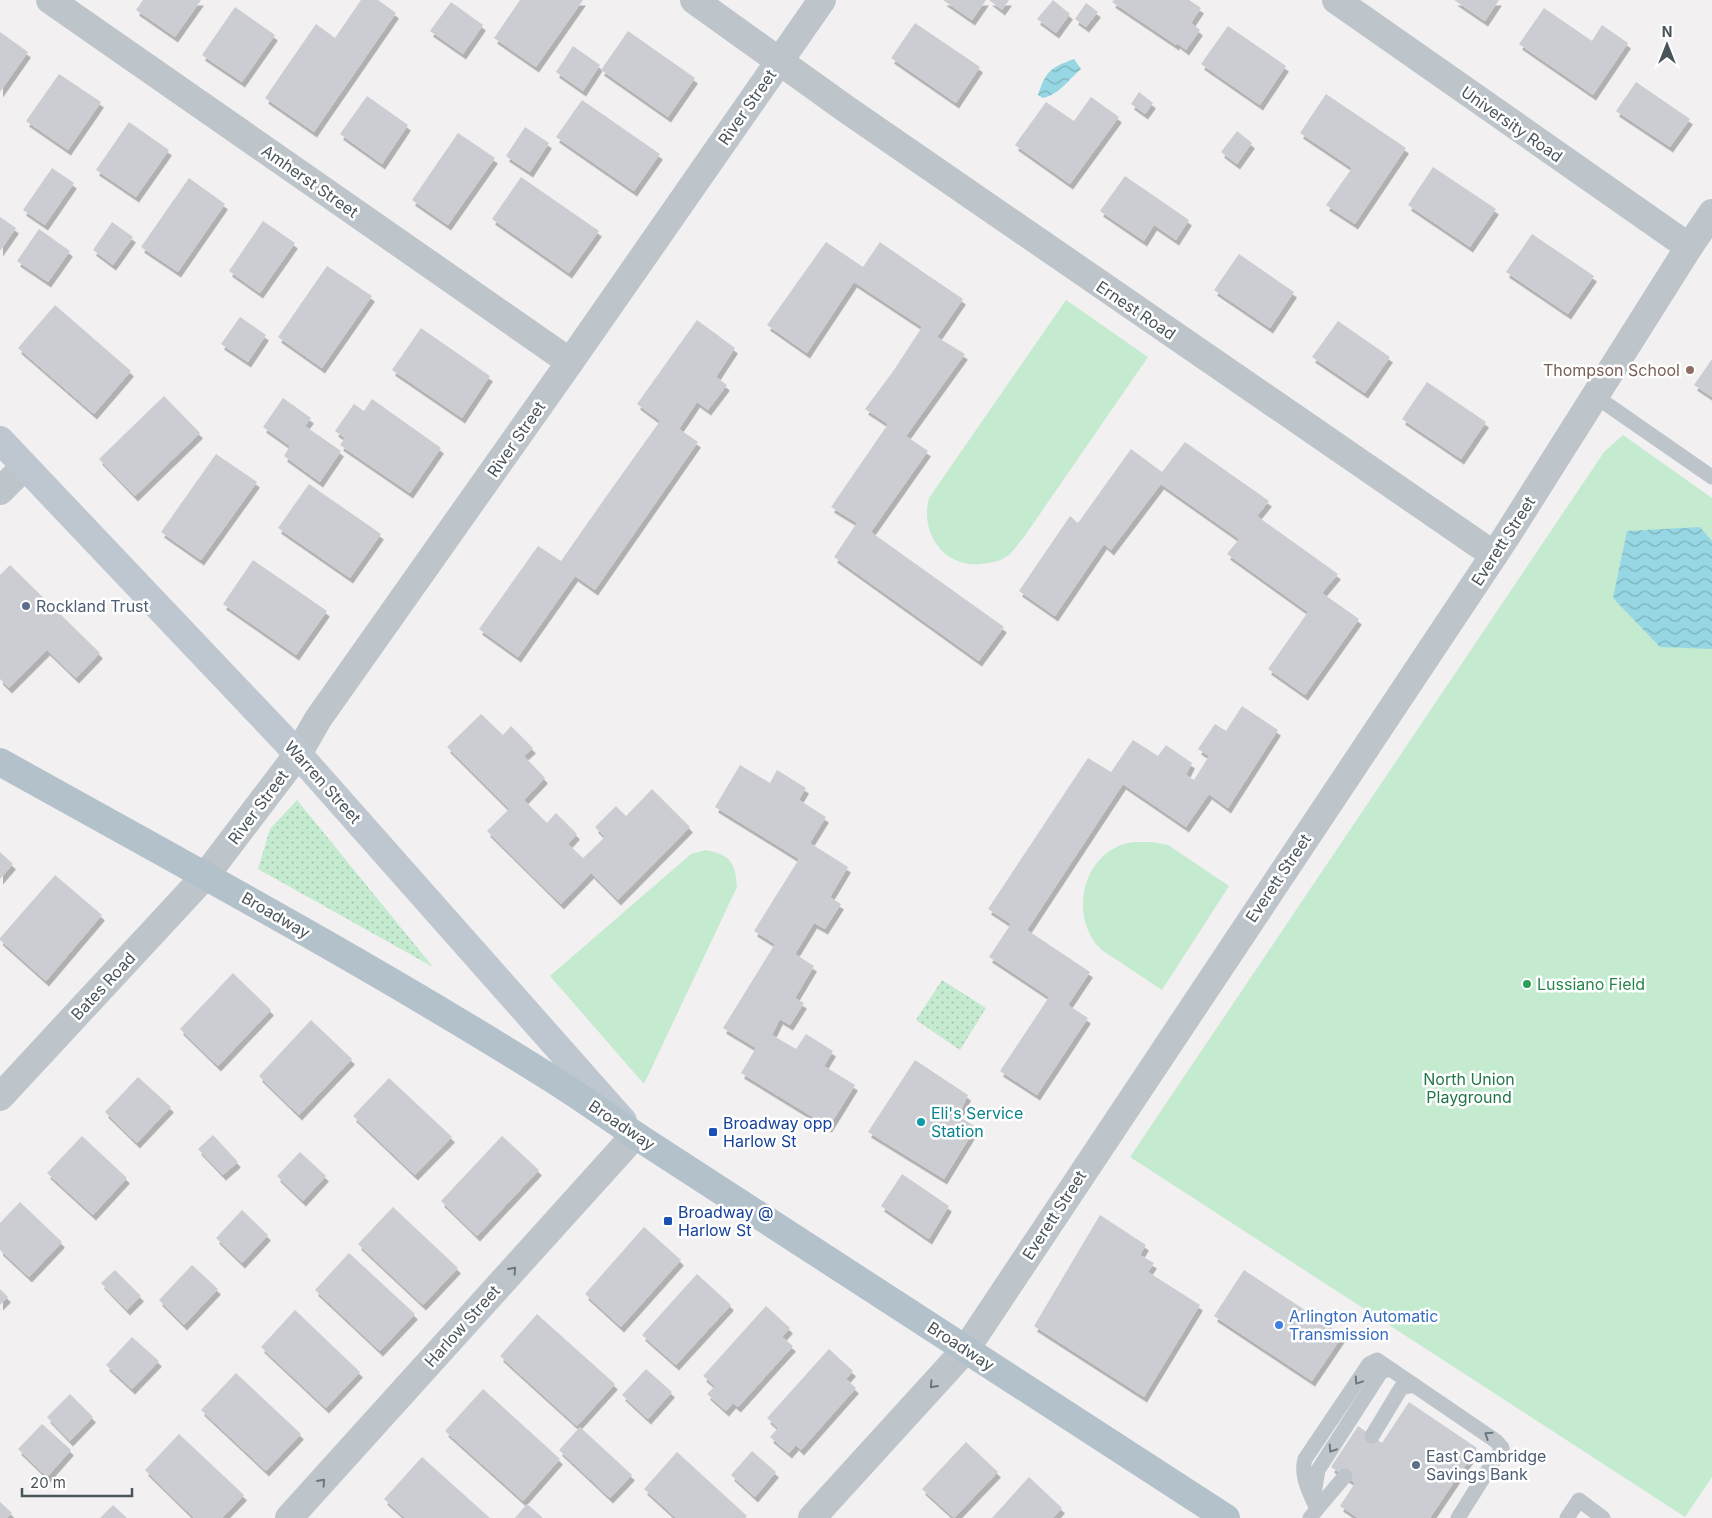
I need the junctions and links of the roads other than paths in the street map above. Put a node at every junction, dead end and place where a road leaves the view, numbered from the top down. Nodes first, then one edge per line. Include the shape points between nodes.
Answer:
1 (50, 0) edge
2 (694, 0) edge
3 (822, 0) edge
4 (1336, 0) edge
5 (780, 60) junction
6 (1712, 213) edge
7 (1689, 247) junction
8 (570, 362) junction
9 (1595, 396) junction
10 (0, 440) edge
11 (24, 467) junction
12 (1712, 477) edge
13 (0, 491) edge
14 (1494, 555) junction
15 (298, 754) junction
16 (0, 762) edge
17 (206, 875) junction
18 (0, 1097) edge
19 (635, 1135) junction
20 (966, 1349) junction
21 (1414, 1384) junction
22 (1372, 1436) dead end
23 (1345, 1476) dead end
24 (1313, 1509) edge
25 (289, 1518) edge
26 (812, 1518) edge
27 (1226, 1518) edge
28 (1458, 1518) edge
29 (1567, 1518) edge
30 (1603, 1518) edge

1 - 8 street, Amherst Street
2 - 5 street, Ernest Road
3 - 5 street, River Street
4 - 7 street, University Road
5 - 8 street, River Street
5 - 14 street, Ernest Road via 1045,247
6 - 7 street, Everett Street
7 - 9 street, Everett Street
8 - 15 street, River Street via 324,710
9 - 12 lane
9 - 14 street, Everett Street
10 - 11 main road, Warren Street
11 - 13 street
11 - 15 main road, Warren Street
14 - 20 street, Everett Street
15 - 17 street, River Street
15 - 19 main road, Warren Street
16 - 17 main road, Broadway
17 - 18 street, Bates Road
17 - 19 main road, Broadway via 467,1026
19 - 20 main road, Broadway
25 -> 19 street, Harlow Street
20 -> 26 street, Everett Street
20 - 27 main road, Broadway
21 - 22 lane via 1401,1388
21 -> 24 lane via 1376,1360 1369,1364 1305,1459 1302,1469
28 -> 21 lane via 1502,1448
23 - 24 lane
29 - 30 lane via 1579,1500

